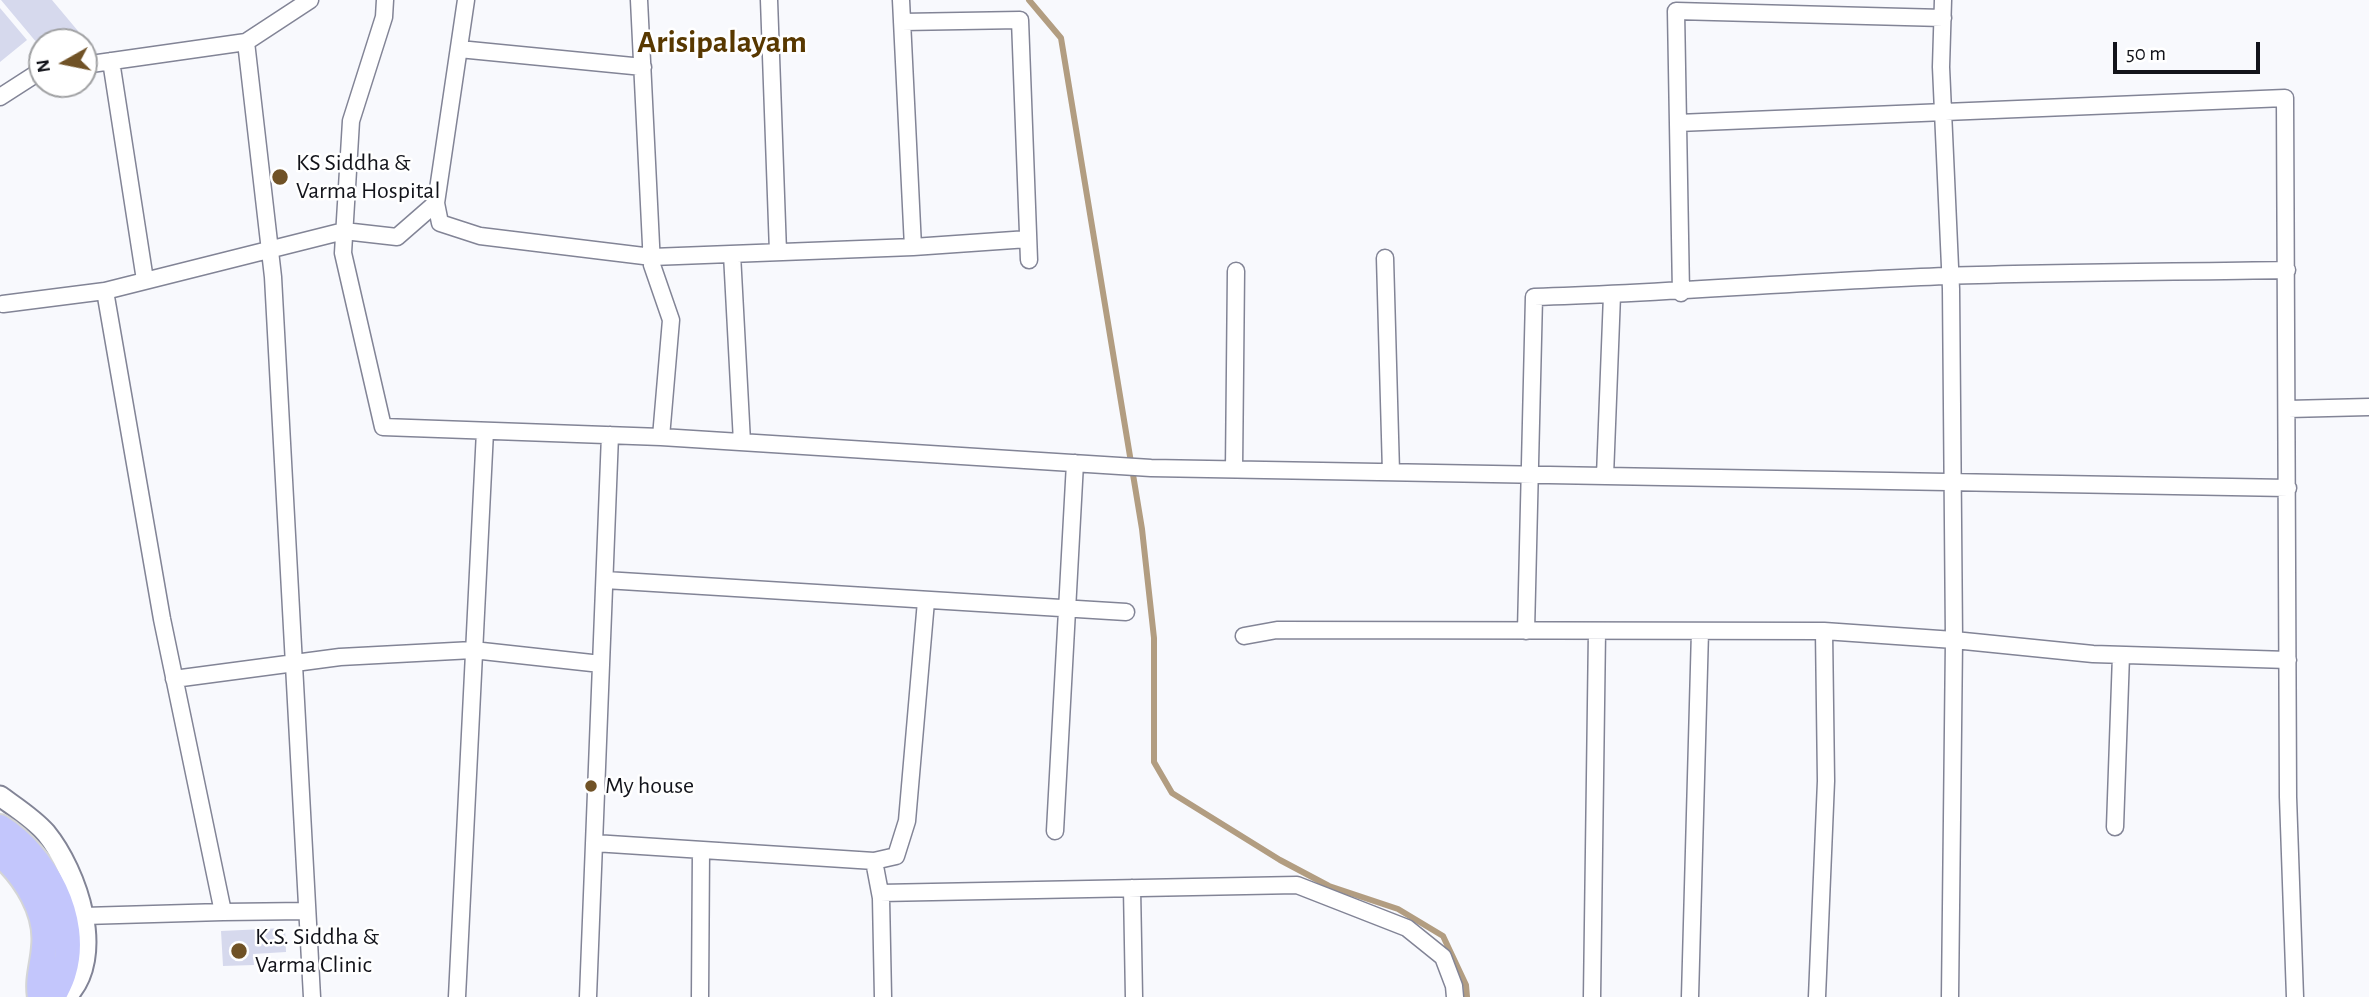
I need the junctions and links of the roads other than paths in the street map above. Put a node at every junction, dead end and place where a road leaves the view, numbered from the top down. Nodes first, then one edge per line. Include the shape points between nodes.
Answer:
1 (310, 0) edge
2 (385, 0) edge
3 (466, 0) edge
4 (639, 0) edge
5 (769, 0) edge
6 (901, 0) edge
7 (1944, 0) edge
8 (1943, 18) junction
9 (902, 22) junction
10 (246, 42) junction
11 (459, 49) junction
12 (111, 61) junction
13 (98, 63) edge
14 (643, 67) junction
15 (28, 80) edge
16 (0, 97) edge
17 (1943, 111) junction
18 (1678, 122) junction
19 (436, 203) junction
20 (345, 231) junction
21 (1028, 239) junction
22 (913, 247) junction
23 (270, 248) junction
24 (778, 253) junction
25 (732, 254) junction
26 (652, 257) junction
27 (1385, 258) dead end
28 (1028, 260) dead end
29 (2287, 270) junction
30 (1236, 271) dead end
31 (1950, 276) junction
32 (145, 280) junction
33 (105, 290) junction
34 (1681, 293) junction
35 (1612, 295) junction
36 (3, 304) dead end
37 (2369, 407) edge
38 (2288, 409) junction
39 (485, 431) junction
40 (610, 435) junction
41 (661, 437) junction
42 (742, 442) junction
43 (1075, 463) junction
44 (1234, 469) junction
45 (1391, 472) junction
46 (1530, 475) junction
47 (1605, 476) junction
48 (1952, 483) junction
49 (2288, 488) junction
50 (605, 580) junction
51 (926, 601) junction
52 (1069, 609) junction
53 (1126, 612) dead end
54 (1527, 631) junction
55 (1597, 631) junction
56 (1700, 631) junction
57 (1824, 631) junction
58 (1244, 636) dead end
59 (1954, 640) junction
60 (473, 650) junction
61 (2120, 655) junction
62 (2288, 660) junction
63 (293, 664) junction
64 (601, 664) junction
65 (174, 679) junction
66 (0, 796) edge
67 (0, 827) edge
68 (2115, 827) dead end
69 (1055, 831) dead end
70 (594, 843) junction
71 (701, 850) junction
72 (0, 854) edge
73 (874, 861) junction
74 (1132, 888) junction
75 (880, 893) junction
76 (307, 911) junction
77 (223, 912) junction
78 (84, 916) junction
79 (40, 997) edge
80 (53, 997) edge
81 (66, 997) edge
82 (312, 997) edge
83 (457, 997) edge
84 (588, 997) edge
85 (700, 997) edge
86 (883, 997) edge
87 (1134, 997) edge
88 (1455, 997) edge
89 (1592, 997) edge
90 (1690, 997) edge
91 (1817, 997) edge
92 (1950, 997) edge
93 (2295, 997) edge

1 - 10 street
2 - 20 street via 384,17 351,121
3 - 11 street
4 - 14 street
5 - 24 street
6 - 9 street
7 - 8 street
8 - 17 street
8 - 18 street via 1676,12
9 - 21 street via 1020,20
9 - 22 street
10 - 12 street
10 - 23 street
11 - 14 street
11 - 19 street
12 - 13 street
12 - 32 street
14 - 26 street
15 - 16 street
17 - 18 street
17 - 29 street via 2285,98
17 - 31 street
18 - 34 street
19 - 20 street via 397,237
19 - 26 street via 440,223 480,236
20 - 23 street
20 - 39 street via 343,253 383,427
21 - 22 street
21 - 28 street
22 - 24 street
23 - 32 street
23 - 63 street
24 - 25 street
25 - 26 street
25 - 42 street
26 - 41 street via 671,320
27 - 45 street
29 - 31 street
29 - 38 street
30 - 44 street
31 - 34 street via 1747,285
31 - 48 street
32 - 33 street
33 - 36 street
33 - 65 street
34 - 35 street
35 - 46 street via 1534,297
35 - 47 street
37 - 38 street
38 - 49 street
39 - 40 street
39 - 60 street
40 - 41 street
40 - 50 street
41 - 42 street
42 - 43 street
43 - 44 street
43 - 52 street
44 - 45 street
45 - 46 street
46 - 47 street
46 - 54 street
47 - 48 street
48 - 49 street
48 - 59 street
49 - 62 street
50 - 51 street
50 - 64 street
51 - 52 street
51 - 73 street via 907,821 896,856
52 - 53 street
52 - 69 street
54 - 55 street
54 - 58 street via 1277,630
55 - 56 street
55 - 89 street
56 - 57 street
56 - 90 street
57 - 59 street
57 - 91 street via 1826,781
59 - 61 street
59 - 92 street
60 - 63 street
60 - 64 street
60 - 83 street
61 - 62 street
61 - 68 street
62 - 93 street
63 - 65 street
63 - 76 street
64 - 70 street
65 - 77 street
66 - 78 street via 45,831 70,868
67 - 80 main road via 36,859 55,891 66,932 64,972
70 - 71 street
70 - 84 street
71 - 73 street
71 - 85 street
72 - 79 main road via 22,877 37,908 45,946
73 - 75 street
74 - 75 street
74 - 87 street
74 - 88 street via 1297,885 1407,928 1443,957
75 - 86 street
76 - 77 street
76 - 82 street
77 - 78 street
78 - 81 street via 85,957

